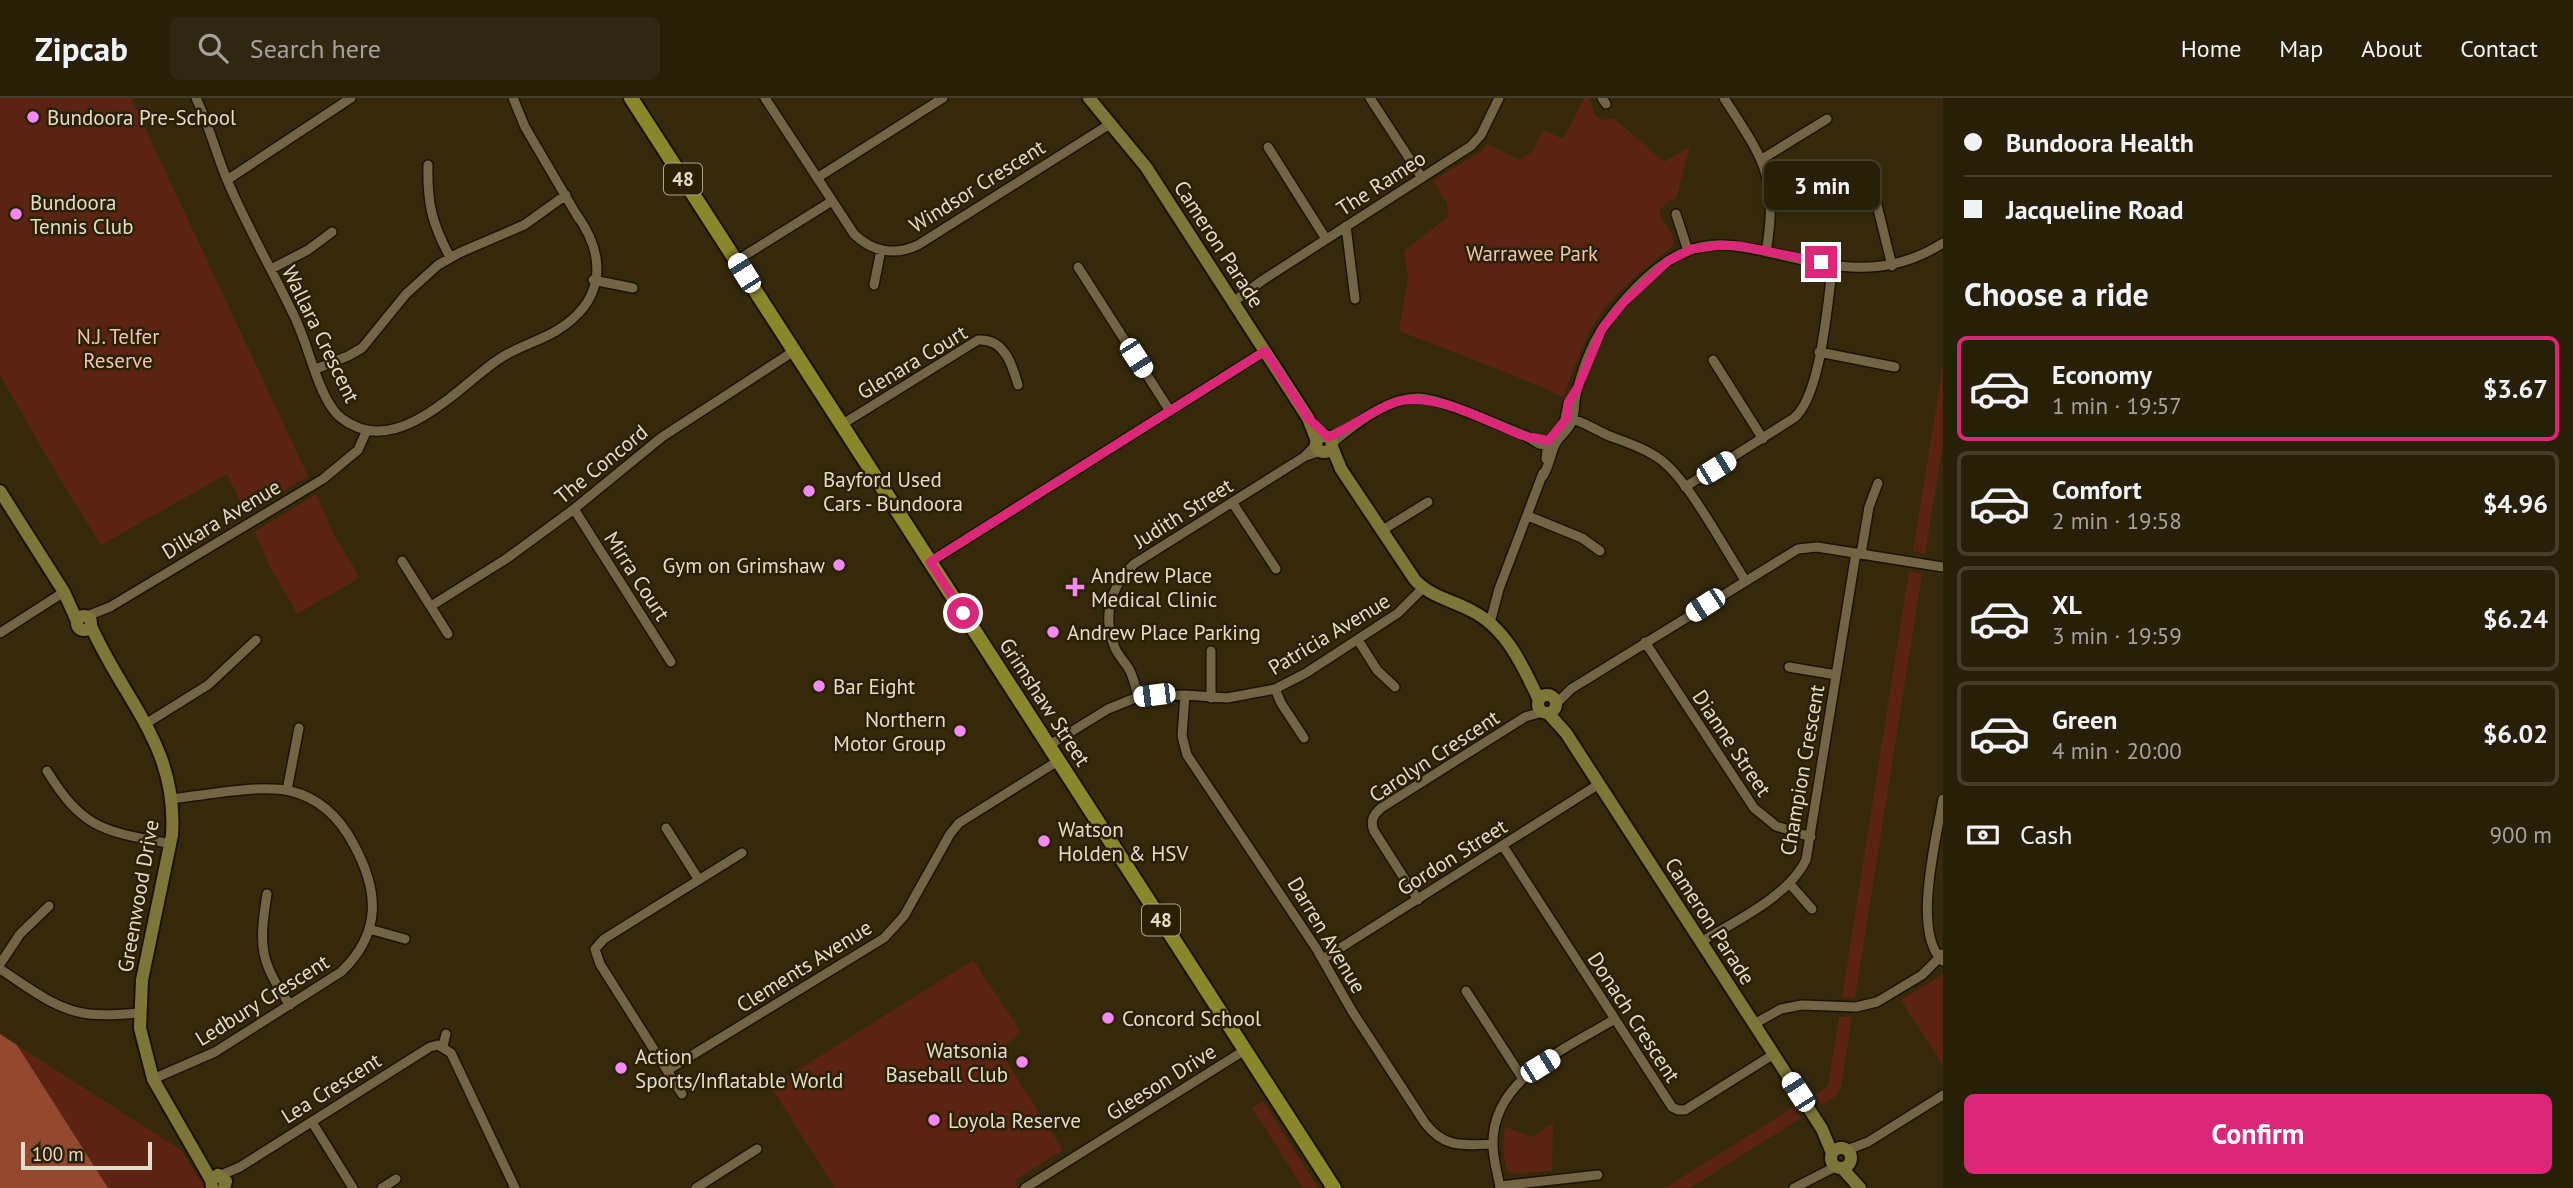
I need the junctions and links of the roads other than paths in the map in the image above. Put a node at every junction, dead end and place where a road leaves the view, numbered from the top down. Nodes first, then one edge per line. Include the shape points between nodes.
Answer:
1 (196, 98) edge
2 (351, 98) edge
3 (513, 98) edge
4 (631, 98) edge
5 (765, 98) edge
6 (943, 98) edge
7 (1089, 98) edge
8 (1370, 98) edge
9 (1499, 98) edge
10 (1724, 98) edge
11 (1826, 118) dead end
12 (1110, 124) junction
13 (1268, 147) dead end
14 (1762, 159) junction
15 (428, 165) dead end
16 (817, 177) junction
17 (1422, 178) junction
18 (227, 180) junction
19 (566, 195) junction
20 (832, 201) junction
21 (1877, 201) dead end
22 (1676, 214) dead end
23 (1346, 226) junction
24 (332, 232) dead end
25 (1326, 239) junction
26 (1943, 243) edge
27 (881, 250) junction
28 (1688, 251) junction
29 (1763, 251) junction
30 (450, 257) junction
31 (736, 261) junction
32 (1836, 265) junction
33 (1892, 265) junction
34 (1078, 267) dead end
35 (271, 269) junction
36 (594, 280) junction
37 (874, 285) dead end
38 (633, 288) dead end
39 (1355, 299) dead end
40 (1232, 300) junction
41 (794, 351) junction
42 (1265, 351) junction
43 (1819, 352) junction
44 (1713, 360) dead end
45 (1895, 367) dead end
46 (316, 369) junction
47 (1018, 385) dead end
48 (1170, 411) junction
49 (1571, 420) junction
50 (842, 425) junction
51 (364, 429) junction
52 (1763, 439) junction
53 (1325, 444) junction
54 (1549, 444) junction
55 (1878, 483) dead end
56 (1685, 487) junction
57 (0, 491) edge
58 (1232, 502) junction
59 (1428, 502) dead end
60 (574, 509) junction
61 (1528, 516) junction
62 (1381, 531) junction
63 (1600, 551) dead end
64 (1858, 553) junction
65 (402, 561) dead end
66 (930, 562) junction
67 (1943, 567) edge
68 (1276, 569) dead end
69 (1745, 580) junction
70 (1423, 588) junction
71 (64, 592) junction
72 (430, 606) junction
73 (1485, 620) junction
74 (86, 622) junction
75 (0, 633) edge
76 (448, 634) dead end
77 (256, 640) dead end
78 (1358, 640) junction
79 (1646, 642) junction
80 (1211, 650) dead end
81 (671, 662) dead end
82 (1790, 667) dead end
83 (1836, 675) junction
84 (1395, 687) dead end
85 (1276, 689) junction
86 (1185, 695) junction
87 (1138, 697) junction
88 (1211, 698) junction
89 (1548, 704) junction
90 (147, 723) junction
91 (299, 728) dead end
92 (1304, 738) dead end
93 (1048, 746) junction
94 (1058, 761) junction
95 (47, 771) dead end
96 (1599, 784) junction
97 (287, 790) junction
98 (172, 799) junction
99 (1943, 799) edge
100 (666, 828) dead end
101 (1811, 837) junction
102 (171, 844) junction
103 (1503, 846) junction
104 (742, 853) dead end
105 (699, 880) junction
106 (1790, 884) junction
107 (267, 894) dead end
108 (1418, 900) junction
109 (49, 906) dead end
110 (1812, 909) dead end
111 (369, 929) junction
112 (405, 939) dead end
113 (1701, 942) junction
114 (1942, 957) edge
115 (1323, 959) junction
116 (0, 967) edge
117 (1466, 991) dead end
118 (290, 1006) junction
119 (140, 1013) junction
120 (1615, 1019) junction
121 (1756, 1026) junction
122 (446, 1034) dead end
123 (443, 1046) junction
124 (1245, 1050) junction
125 (1774, 1054) junction
126 (668, 1070) junction
127 (153, 1079) junction
128 (1523, 1079) junction
129 (682, 1094) dead end
130 (1943, 1095) edge
131 (312, 1122) junction
132 (1493, 1144) junction
133 (757, 1149) dead end
134 (1841, 1158) junction
135 (1598, 1175) dead end
136 (396, 1179) dead end
137 (221, 1183) edge
138 (1859, 1186) edge
139 (1500, 1187) edge
140 (353, 1188) edge
141 (382, 1188) edge
142 (515, 1188) edge
143 (696, 1188) edge
144 (1025, 1188) edge
145 (1334, 1188) edge
146 (1794, 1188) edge

1 - 18 street, Wallara Crescent
2 - 18 street
3 - 19 street
4 - 31 main road, Grimshaw Street / 48
5 - 16 street
6 - 16 street
7 - 12 street, Cameron Parade
8 - 17 street
9 - 17 street, The Rameo via 1475,142
10 - 14 street
11 - 14 street
12 - 27 street, Windsor Crescent via 918,245 900,251
12 - 40 street, Cameron Parade via 1146,167
13 - 25 street
14 - 29 street via 1770,183
15 - 30 street via 430,214
16 - 20 street
17 - 23 street, The Rameo
18 - 35 street, Wallara Crescent
19 - 30 street via 514,230
19 - 36 street via 591,251
20 - 27 street via 854,234
20 - 31 street
21 - 33 street
22 - 28 street
23 - 25 street, The Rameo
23 - 39 street
24 - 35 street
25 - 40 street, The Rameo
26 - 33 street
27 - 37 street
28 - 29 street via 1720,245
28 - 49 street via 1653,272 1608,319 1568,403
29 - 32 street
30 - 46 street via 417,282 362,348
31 - 41 main road, Grimshaw Street / 48
32 - 33 street via 1865,269
32 - 43 street
34 - 48 street
35 - 46 street, Wallara Crescent
36 - 38 street
36 - 51 street via 572,313 536,340 502,357 454,396 392,430
40 - 42 street, Cameron Parade
41 - 50 main road, Grimshaw Street / 48
41 - 60 street, The Concord via 662,437
42 - 48 street
42 - 53 street, Cameron Parade
43 - 45 street
43 - 52 street via 1804,407
44 - 52 street
46 - 51 street, Wallara Crescent via 335,411
47 - 50 street, Glenara Court via 1000,348 990,340 978,340
48 - 66 street
49 - 54 street
49 - 56 street via 1652,454
50 - 66 main road, Grimshaw Street / 48
51 - 74 street, Dilkara Avenue via 348,459 323,479
52 - 56 street
53 - 54 street, Judith Street via 1387,406 1419,398
53 - 58 street, Judith Street
53 - 62 street, Cameron Parade
54 - 61 street
55 - 64 street, Champion Crescent
56 - 69 street
57 - 71 street, Greenwood Drive
58 - 68 street
58 - 87 street, Judith Street via 1134,564 1116,587 1108,614 1110,631
59 - 62 street
60 - 72 street, The Concord
60 - 81 street, Mirra Court
61 - 63 street via 1582,538
61 - 73 street
62 - 70 street, Cameron Parade
64 - 67 street, Carolyn Crescent
64 - 69 street, Carolyn Crescent via 1804,547
64 - 83 street, Champion Crescent
65 - 72 street
66 - 93 main road, Grimshaw Street / 48
69 - 79 street, Carolyn Crescent
70 - 73 street, Cameron Parade
70 - 78 street, Patricia Avenue via 1405,608
71 - 74 street, Greenwood Drive
71 - 75 street
72 - 76 street
73 - 89 street, Cameron Parade via 1503,636
74 - 90 street, Greenwood Drive
77 - 90 street via 208,685
78 - 84 street via 1377,670
78 - 85 street, Patricia Avenue
79 - 89 street, Carolyn Crescent
79 - 101 street, Dianne Street via 1754,808 1776,826
80 - 88 street
82 - 83 street
83 - 101 street, Champion Crescent
85 - 88 street, Patricia Avenue
85 - 92 street
86 - 87 street, Patricia Avenue
86 - 88 street, Patricia Avenue
86 - 115 street, Darren Avenue via 1182,736 1187,755
87 - 93 street, Patricia Avenue via 1108,709
89 - 96 street, Cameron Parade
89 - 108 street, Carolyn Crescent via 1374,816 1374,831
90 - 98 street, Greenwood Drive via 162,757
91 - 97 street
93 - 94 main road, Grimshaw Street / 48
94 - 124 main road, Grimshaw Street / 48
94 - 126 street, Clements Avenue via 959,823 904,916 884,938
95 - 102 street via 65,800 86,819 113,831
96 - 103 street, Gordon Street
96 - 113 street, Cameron Parade
97 - 98 street, Ledbury Crescent
97 - 111 street, Ledbury Crescent via 321,804 350,837 370,880
98 - 102 street, Greenwood Drive
99 - 114 street via 1927,901 1928,927
100 - 105 street
101 - 106 street, Champion Crescent via 1806,860
102 - 119 street, Greenwood Drive via 142,980
103 - 108 street, Gordon Street
103 - 120 street, Donach Crescent
104 - 105 street
105 - 126 street via 595,949
106 - 110 street
106 - 113 street, Champion Crescent
107 - 118 street via 263,954
108 - 115 street, Gordon Street
109 - 116 street via 20,934
111 - 112 street
111 - 118 street, Ledbury Crescent via 350,964
113 - 121 street, Cameron Parade
114 - 121 street via 1936,970 1886,998 1867,1005 1813,1004 1781,1009
115 - 132 street, Darren Avenue via 1430,1130 1448,1142
116 - 119 street via 48,1000 74,1011
117 - 128 street
118 - 127 street, Ledbury Crescent via 215,1052
119 - 127 street, Greenwood Drive
120 - 125 street, Donach Crescent via 1678,1110
120 - 128 street
121 - 125 street, Cameron Parade
122 - 123 street
123 - 131 street, Lea Crescent via 430,1047
123 - 142 street via 453,1056
124 - 144 street, Gleeson Drive
124 - 145 main road, Grimshaw Street / 48
125 - 134 street, Cameron Parade
126 - 129 street
127 - 137 street, Greenwood Drive
128 - 132 street via 1503,1105
130 - 134 street
131 - 137 street, Lea Crescent
131 - 140 street
132 - 139 street
133 - 143 street
134 - 138 street, Cameron Parade
134 - 146 street
135 - 139 street
136 - 141 street

